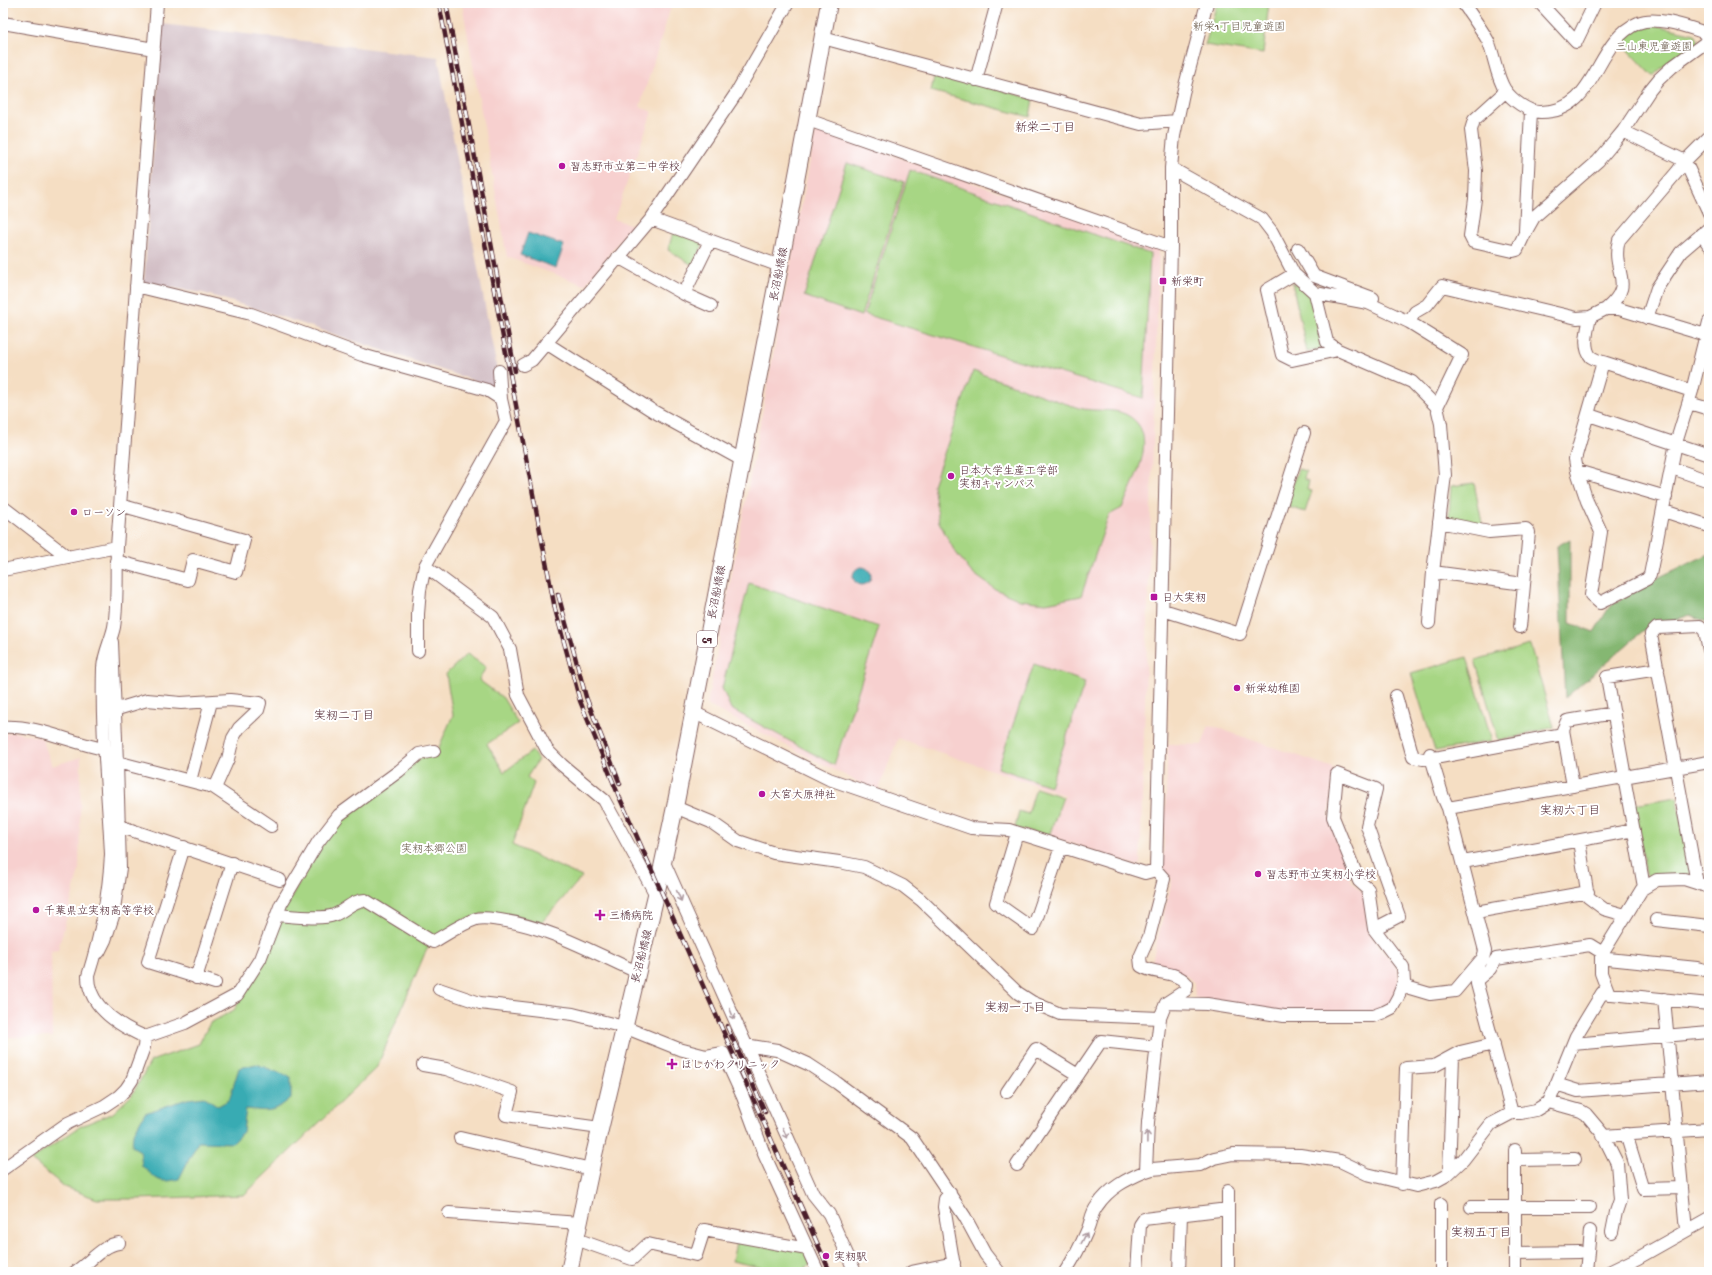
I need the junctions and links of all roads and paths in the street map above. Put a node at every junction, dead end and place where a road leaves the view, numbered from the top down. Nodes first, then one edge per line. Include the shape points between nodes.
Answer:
1 (157, 3) edge
2 (788, 3) edge
3 (829, 3) edge
4 (997, 3) edge
5 (1206, 3) edge
6 (1463, 3) edge
7 (1540, 3) edge
8 (1595, 3) edge
9 (3, 23) edge
10 (1704, 33) edge
11 (823, 38) junction
12 (1709, 40) edge
13 (154, 49) junction
14 (976, 80) junction
15 (1506, 91) junction
16 (1531, 110) junction
17 (808, 120) junction
18 (1176, 121) junction
19 (1623, 131) junction
20 (1709, 137) edge
21 (1685, 161) junction
22 (1171, 168) junction
23 (1709, 213) edge
24 (651, 219) junction
25 (1705, 231) edge
26 (1525, 233) junction
27 (710, 240) junction
28 (1709, 245) edge
29 (1171, 247) junction
30 (1298, 249) dead end
31 (618, 257) junction
32 (780, 266) junction
33 (1294, 274) junction
34 (136, 286) junction
35 (1315, 293) junction
36 (684, 294) junction
37 (1391, 305) dead end
38 (711, 306) dead end
39 (1606, 309) junction
40 (1590, 317) junction
41 (1647, 318) junction
42 (1409, 322) junction
43 (1709, 322) edge
44 (1707, 336) edge
45 (546, 343) junction
46 (1338, 350) junction
47 (1704, 360) edge
48 (1603, 362) junction
49 (523, 365) dead end
50 (499, 371) dead end
51 (1692, 391) junction
52 (501, 399) junction
53 (1689, 403) junction
54 (1437, 407) junction
55 (1709, 409) edge
56 (1589, 415) junction
57 (1304, 433) dead end
58 (1676, 443) junction
59 (1709, 455) edge
60 (742, 460) junction
61 (1672, 468) junction
62 (1577, 471) junction
63 (1709, 481) edge
64 (1666, 497) junction
65 (120, 505) junction
66 (3, 507) edge
67 (1664, 511) junction
68 (1439, 522) junction
69 (1709, 526) edge
70 (117, 547) junction
71 (68, 557) junction
72 (116, 561) junction
73 (425, 566) junction
74 (3, 570) edge
75 (1433, 572) junction
76 (1524, 584) junction
77 (1162, 610) junction
78 (1429, 623) dead end
79 (1520, 627) dead end
80 (111, 637) junction
81 (1709, 650) edge
82 (418, 651) dead end
83 (1658, 669) junction
84 (1396, 696) dead end
85 (211, 702) junction
86 (114, 710) junction
87 (693, 712) junction
88 (1614, 713) junction
89 (3, 727) edge
90 (1563, 734) junction
91 (104, 750) junction
92 (434, 751) dead end
93 (1431, 756) junction
94 (117, 762) junction
95 (1709, 762) edge
96 (1676, 768) junction
97 (1624, 777) junction
98 (190, 781) junction
99 (1573, 786) junction
100 (215, 788) junction
101 (675, 807) junction
102 (1448, 808) junction
103 (119, 826) junction
104 (271, 826) dead end
105 (1634, 830) junction
106 (1017, 833) junction
107 (1579, 841) junction
108 (184, 847) junction
109 (1061, 847) junction
110 (663, 860) junction
111 (1463, 862) junction
112 (232, 863) junction
113 (1156, 870) junction
114 (280, 880) dead end
115 (1697, 883) junction
116 (1644, 887) junction
117 (1709, 887) edge
118 (1588, 892) junction
119 (656, 895) junction
120 (1476, 912) junction
121 (277, 915) junction
122 (1625, 915) junction
123 (1656, 920) dead end
124 (1709, 926) edge
125 (1374, 929) junction
126 (1602, 954) junction
127 (1488, 961) junction
128 (91, 966) junction
129 (1709, 971) edge
130 (637, 972) junction
131 (196, 978) junction
132 (215, 983) dead end
133 (1403, 986) junction
134 (439, 989) dead end
135 (1609, 994) junction
136 (1664, 999) junction
137 (1166, 1003) junction
138 (1709, 1004) edge
139 (1160, 1018) junction
140 (624, 1027) junction
141 (1709, 1032) edge
142 (1668, 1036) junction
143 (145, 1037) junction
144 (1494, 1044) junction
145 (1573, 1044) junction
146 (745, 1045) junction
147 (1157, 1047) junction
148 (1453, 1056) junction
149 (423, 1065) dead end
150 (1078, 1075) junction
151 (1709, 1081) edge
152 (1556, 1084) junction
153 (1672, 1084) junction
154 (1007, 1092) dead end
155 (1549, 1102) junction
156 (1512, 1113) junction
157 (600, 1128) junction
158 (1709, 1129) edge
159 (1677, 1131) junction
160 (1626, 1134) junction
161 (1603, 1136) junction
162 (460, 1138) dead end
163 (1575, 1159) dead end
164 (1018, 1165) dead end
165 (3, 1169) edge
166 (591, 1169) junction
167 (1146, 1171) junction
168 (1449, 1173) junction
169 (1402, 1184) junction
170 (1682, 1188) junction
171 (1228, 1191) dead end
172 (950, 1193) junction
173 (1442, 1204) dead end
174 (1471, 1207) dead end
175 (1515, 1207) junction
176 (1590, 1207) dead end
177 (1228, 1209) junction
178 (449, 1213) dead end
179 (1181, 1215) junction
180 (1709, 1218) edge
181 (1686, 1230) junction
182 (578, 1231) junction
183 (1590, 1231) dead end
184 (1612, 1232) dead end
185 (119, 1243) dead end
186 (808, 1249) junction
187 (1579, 1252) dead end
188 (1515, 1253) junction
189 (954, 1268) edge
190 (75, 1272) edge
191 (569, 1272) edge
192 (818, 1272) edge
193 (855, 1272) edge
194 (911, 1272) edge
195 (999, 1272) edge
196 (1065, 1272) edge
197 (1136, 1272) edge
198 (1179, 1272) edge
199 (1228, 1272) edge
200 (1441, 1272) edge
201 (1515, 1272) edge
202 (1586, 1272) edge
203 (1609, 1272) edge

1 - 13 street
2 - 24 street via 735,95
3 - 11 main road, 長沼船橋線 / 69
4 - 14 street
5 - 18 street
6 - 15 street via 1488,42
7 - 8 street via 1576,42
9 - 13 street
10 - 16 street via 1657,20 1640,22 1626,30 1615,41 1582,93 1571,104 1552,112
11 - 14 street
11 - 17 main road, 長沼船橋線 / 69
12 - 19 street via 1659,79
13 - 34 street
14 - 18 street via 1141,124
15 - 16 street
15 - 26 street via 1474,120 1472,130 1476,171 1470,236 1472,242 1513,252 1517,250
16 - 26 street
17 - 29 street
17 - 32 main road, 長沼船橋線 / 69
18 - 22 street
19 - 21 street
19 - 26 street via 1598,161 1534,217
20 - 21 street
21 - 23 street
21 - 39 street via 1619,240 1617,262 1623,282 1622,289 1617,300
22 - 29 street
22 - 33 street via 1262,219 1272,232
24 - 27 street
24 - 31 street
25 - 28 street
25 - 41 street via 1681,252 1657,288
27 - 32 street
27 - 36 street
29 - 77 street
30 - 37 street via 1314,276
31 - 36 street
31 - 45 street
32 - 60 main road, 長沼船橋線 / 69
33 - 35 street
33 - 46 street via 1266,290 1282,355 1292,360
34 - 52 street via 251,314 362,354 487,390
34 - 65 street
35 - 42 street via 1368,303
35 - 46 street via 1327,342
36 - 38 street
39 - 40 street
39 - 41 street via 1619,309
40 - 42 street via 1578,318 1442,286 1427,305 1415,312
40 - 48 street via 1587,351 1592,357
41 - 44 street
42 - 54 street via 1462,355
43 - 44 street
44 - 47 street
45 - 49 street via 532,360
45 - 60 street via 653,410
46 - 54 street via 1412,382
47 - 51 street
48 - 51 street
48 - 56 street
50 - 52 street
51 - 53 street
52 - 73 street via 506,422
53 - 55 street
53 - 58 street
54 - 68 street via 1445,474
56 - 58 street
56 - 62 street via 1575,460
57 - 77 street via 1240,634
58 - 59 street
58 - 61 street
60 - 87 main road, 長沼船橋線 / 69
61 - 63 street
61 - 64 street
62 - 64 street
62 - 67 street via 1601,532 1591,596 1600,603 1650,575
64 - 67 street
65 - 70 street
65 - 72 street via 244,540 236,572 193,560 188,580
66 - 71 street
67 - 69 street
68 - 75 street
68 - 76 street via 1489,532 1526,529 1530,536
70 - 71 street
70 - 72 street
71 - 74 street
72 - 80 street via 114,622
73 - 82 street via 418,614
73 - 119 street via 493,617 510,649 518,695 547,750 604,800
75 - 76 street
75 - 78 street
76 - 79 street
77 - 113 street
80 - 86 street
80 - 91 street via 103,667
81 - 83 street via 1705,631 1700,626 1657,628 1652,634
83 - 88 street via 1608,678
83 - 96 street
84 - 93 street via 1413,757 1423,759
85 - 86 street via 147,700
85 - 98 street
85 - 100 street via 230,700 260,703 258,710 239,728 233,738 228,759
86 - 94 street
87 - 101 main road, 長沼船橋線 / 69
87 - 106 street via 829,779 971,828 1009,830
88 - 90 street via 1567,721 1562,730
88 - 97 street
89 - 91 street via 17,726
90 - 93 street
90 - 99 street
91 - 128 street via 110,824 110,871
92 - 121 street via 419,754 339,815 318,842
93 - 102 street
94 - 98 street
94 - 103 street
95 - 96 street
96 - 97 street
96 - 115 street
97 - 99 street
97 - 105 street
98 - 100 street
99 - 102 street
100 - 104 street
101 - 110 main road, 長沼船橋線 / 69
101 - 139 street via 711,822 738,841 774,853 864,867 903,886 921,900 1018,993 1032,1002 1060,1014
102 - 111 street
103 - 108 street
103 - 128 street via 120,868 113,916 105,940
105 - 107 street
105 - 116 street
106 - 109 street
106 - 109 street via 996,902 1033,929
107 - 111 street
107 - 118 street
108 - 112 street
108 - 131 street via 148,962
109 - 113 street via 1145,873
110 - 119 main road, 長沼船橋線 / 69
110 -> 146 street
111 - 120 street
112 - 114 street
112 - 131 street
113 - 137 street via 1164,879 1149,937 1140,957 1141,966 1148,971 1183,978 1187,984 1186,990
115 - 116 street via 1684,879 1657,880
115 - 117 street
116 - 122 street
118 - 120 street
118 - 122 street via 1588,897 1596,905
119 - 130 main road, 長沼船橋線 / 69
120 - 127 street
121 - 130 street via 334,916 359,900 365,900 433,942 477,919 520,923 548,932
121 - 143 street via 260,959 237,995 185,1023
122 - 126 street
123 - 124 street
125 - 125 street via 1399,916 1367,826 1376,790 1337,774 1333,817 1358,881 1368,889
125 - 133 street via 1403,967
126 - 127 street via 1590,945
126 - 129 street via 1608,959
126 - 135 street via 1601,973
127 - 133 street via 1455,991 1430,994
127 - 144 street via 1477,984
128 - 143 street via 88,984 98,1006 128,1029
130 - 140 main road, 長沼船橋線 / 69
131 - 132 street
133 - 137 street via 1392,1008 1373,1016 1284,1016 1207,1004
134 - 140 street via 480,1003 573,1014
135 - 136 street
135 - 145 street via 1602,993
136 - 138 street
136 - 142 street
137 - 139 street
139 - 147 street
140 - 157 main road, 長沼船橋線 / 69
140 - 186 street via 680,1049 706,1056 723,1053 764,1154
141 - 142 street
142 - 145 street
142 - 153 street
143 - 165 street via 132,1080 120,1096 68,1123
144 - 148 street
144 - 156 street
145 - 152 street
146 - 172 street via 777,1050 808,1064 837,1083 912,1138
146 -> 193 street via 813,1194 829,1214
147 - 150 street via 1101,1041
167 -> 147 street via 1148,1122
148 - 168 street
148 - 169 street via 1434,1066 1406,1068
149 - 157 street via 446,1069 512,1092 506,1115
150 - 154 street via 1036,1049
150 - 164 street
151 - 153 street
152 - 153 street via 1578,1091
152 - 155 street
153 - 159 street
155 - 156 street via 1536,1110
155 - 161 street via 1586,1114
156 - 168 street via 1491,1124 1463,1160
157 - 166 main road, 長沼船橋線 / 69
158 - 159 street
159 - 160 street
159 - 170 street
160 - 161 street
160 - 170 street via 1642,1189
161 - 184 street via 1617,1163 1620,1200
162 - 166 street
163 - 175 street via 1515,1155
166 - 182 main road, 長沼船橋線 / 69
167 - 169 street via 1200,1165 1214,1158 1233,1154 1300,1155 1340,1161 1367,1174
196 -> 167 street via 1088,1230 1096,1206 1112,1189 1128,1178
168 - 169 street via 1436,1181 1416,1186
170 - 181 street
171 - 177 street
172 - 189 street via 945,1199 944,1207
172 - 195 street via 985,1254
173 - 200 street
174 - 175 street
175 - 176 street
175 - 188 street
177 - 179 street
177 - 199 street
178 - 182 street
179 - 197 street via 1144,1219 1140,1225
179 - 198 street
180 - 181 street
181 - 203 street
182 - 186 street via 632,1259 648,1244 696,1255 704,1230
182 - 191 main road, 長沼船橋線 / 69
183 - 202 street
185 - 190 street via 111,1244
186 - 192 street
187 - 188 street
188 - 201 street
189 - 194 street

